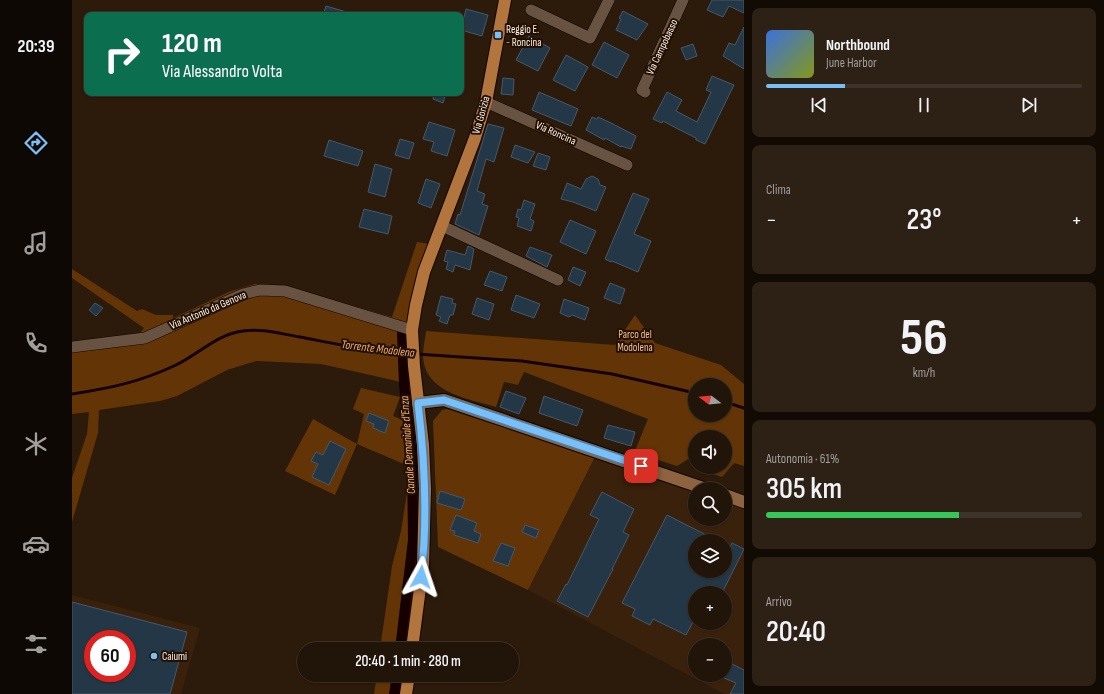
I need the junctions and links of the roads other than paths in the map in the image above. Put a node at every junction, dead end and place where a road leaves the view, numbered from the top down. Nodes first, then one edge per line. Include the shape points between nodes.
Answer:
1 (504, 0) edge
2 (609, 0) edge
3 (683, 0) edge
4 (531, 10) dead end
5 (645, 92) dead end
6 (486, 102) junction
7 (627, 165) dead end
8 (442, 226) junction
9 (558, 280) dead end
10 (412, 334) junction
11 (72, 347) edge
12 (418, 403) junction
13 (688, 483) edge
14 (732, 498) edge
15 (744, 502) edge
16 (413, 642) edge
17 (408, 682) edge
18 (406, 694) edge

1 - 6 main road, Via Gorizia
2 - 4 street via 590,38
3 - 5 street, Via Campobasso via 642,90
6 - 7 street, Via Roncina
6 - 8 main road, Via Gorizia
8 - 9 street
8 - 10 main road, Via Gorizia via 424,272
10 - 11 street, Via Antonio da Genova via 286,291 260,290 243,294 144,338
10 - 12 main road, Via Gorizia
12 - 13 street via 444,400
12 - 16 main road, Via Gorizia via 425,482 424,533 423,565
14 - 15 street
17 - 18 main road

